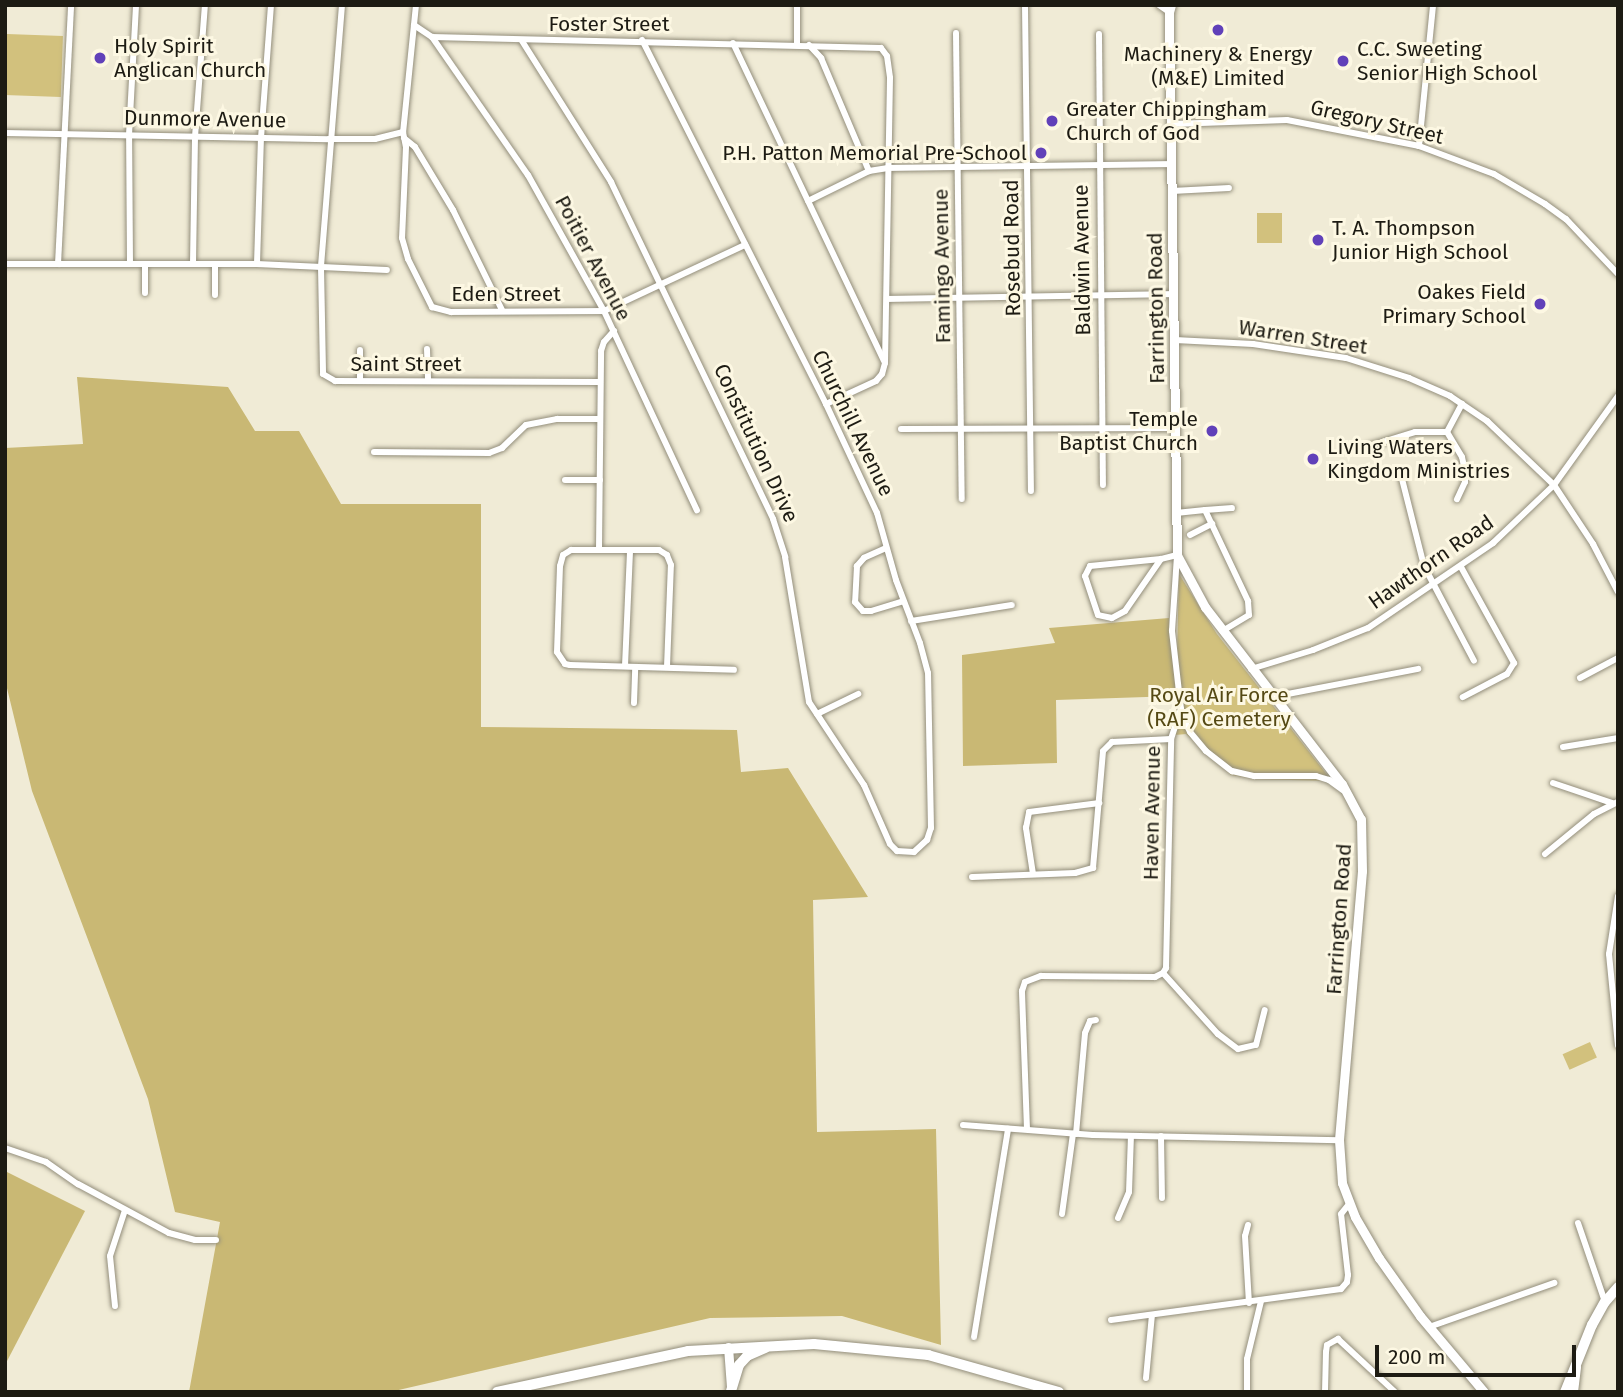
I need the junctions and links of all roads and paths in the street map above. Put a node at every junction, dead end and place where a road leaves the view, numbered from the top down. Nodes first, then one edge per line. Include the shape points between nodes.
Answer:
1 (71, 5) edge
2 (136, 5) edge
3 (205, 5) edge
4 (271, 5) edge
5 (342, 5) edge
6 (416, 5) edge
7 (797, 5) edge
8 (1026, 5) edge
9 (1159, 5) edge
10 (1433, 5) edge
11 (1170, 8) edge
12 (414, 26) junction
13 (957, 33) dead end
14 (1099, 34) dead end
15 (432, 37) junction
16 (642, 40) junction
17 (522, 41) junction
18 (733, 43) junction
19 (797, 44) junction
20 (809, 45) junction
21 (1172, 124) junction
22 (5, 133) edge
23 (65, 134) junction
24 (404, 134) junction
25 (129, 135) junction
26 (195, 137) junction
27 (261, 138) junction
28 (329, 139) junction
29 (1419, 146) junction
30 (1098, 164) junction
31 (1172, 164) junction
32 (1029, 165) junction
33 (958, 166) junction
34 (888, 168) junction
35 (869, 171) junction
36 (1229, 188) dead end
37 (1172, 191) junction
38 (808, 201) junction
39 (745, 245) junction
40 (5, 264) edge
41 (58, 264) junction
42 (130, 264) junction
43 (193, 264) junction
44 (215, 264) junction
45 (257, 264) junction
46 (145, 265) junction
47 (321, 267) junction
48 (387, 270) dead end
49 (1618, 274) edge
50 (663, 284) junction
51 (145, 293) dead end
52 (1174, 294) junction
53 (215, 295) dead end
54 (1100, 296) junction
55 (961, 298) junction
56 (1030, 298) junction
57 (888, 299) junction
58 (502, 310) junction
59 (604, 311) junction
60 (614, 331) junction
61 (1175, 340) junction
62 (427, 349) dead end
63 (360, 350) dead end
64 (885, 363) junction
65 (360, 380) junction
66 (428, 381) junction
67 (599, 382) junction
68 (1618, 396) edge
69 (826, 404) junction
70 (1462, 404) junction
71 (599, 419) junction
72 (1103, 427) junction
73 (961, 428) junction
74 (1031, 428) junction
75 (1175, 428) junction
76 (901, 429) dead end
77 (1447, 432) junction
78 (1366, 447) dead end
79 (374, 452) dead end
80 (1401, 475) dead end
81 (565, 480) dead end
82 (600, 480) junction
83 (1103, 485) dead end
84 (1554, 485) junction
85 (1031, 491) dead end
86 (962, 499) dead end
87 (1457, 499) dead end
88 (1232, 508) dead end
89 (697, 510) dead end
90 (1205, 510) junction
91 (1176, 513) junction
92 (1212, 524) junction
93 (1190, 535) dead end
94 (886, 548) junction
95 (599, 550) junction
96 (630, 550) junction
97 (1177, 555) junction
98 (1161, 559) junction
99 (1461, 567) junction
100 (1618, 568) edge
101 (1609, 573) junction
102 (1435, 585) junction
103 (1618, 592) edge
104 (903, 601) junction
105 (1012, 604) dead end
106 (911, 621) junction
107 (1222, 631) junction
108 (1618, 658) edge
109 (1474, 661) dead end
110 (625, 666) junction
111 (635, 667) junction
112 (667, 667) junction
113 (1251, 669) junction
114 (1418, 669) dead end
115 (734, 670) dead end
116 (1580, 678) dead end
117 (858, 694) dead end
118 (1272, 697) junction
119 (1463, 697) dead end
120 (634, 703) dead end
121 (817, 714) junction
122 (1181, 714) junction
123 (1171, 738) junction
124 (1618, 738) edge
125 (1563, 747) dead end
126 (1553, 783) dead end
127 (1349, 795) junction
128 (1615, 802) edge
129 (1098, 803) junction
130 (921, 848) joint
131 (1545, 854) dead end
132 (1033, 874) junction
133 (972, 877) dead end
134 (1618, 896) edge
135 (1163, 974) junction
136 (1265, 1010) dead end
137 (1096, 1020) dead end
138 (1616, 1023) edge
139 (1618, 1046) edge
140 (962, 1125) dead end
141 (1008, 1129) junction
142 (1027, 1129) junction
143 (1075, 1134) junction
144 (1131, 1136) junction
145 (1161, 1136) junction
146 (1339, 1140) junction
147 (5, 1148) edge
148 (1162, 1198) dead end
149 (1349, 1205) junction
150 (125, 1210) junction
151 (1062, 1214) dead end
152 (1118, 1218) dead end
153 (1578, 1223) dead end
154 (1248, 1226) dead end
155 (216, 1240) dead end
156 (1554, 1283) dead end
157 (1618, 1287) edge
158 (1261, 1301) junction
159 (1605, 1302) junction
160 (1249, 1303) junction
161 (115, 1306) dead end
162 (1153, 1315) junction
163 (1111, 1320) dead end
164 (1429, 1327) junction
165 (974, 1337) dead end
166 (771, 1345) junction
167 (728, 1347) junction
168 (1576, 1360) junction
169 (1146, 1378) dead end
170 (1480, 1388) edge
171 (497, 1392) edge
172 (732, 1392) edge
173 (1059, 1392) edge
174 (1247, 1392) edge
175 (1325, 1392) edge
176 (1395, 1392) edge
177 (1470, 1392) edge
178 (1565, 1392) edge
179 (1573, 1392) edge

1 - 23 street
2 - 25 street
3 - 26 street
4 - 27 street
5 - 28 street
6 - 12 street
7 - 19 street
8 - 32 street, Rosebud Road
9 - 11 street, Farrington Road
10 - 29 street
11 - 21 street, Farrington Road
12 - 15 street, Foster Street
12 - 24 street
13 - 33 street, Famingo Avenue
14 - 30 street, Baldwin Avenue
15 - 17 street, Foster Street
15 - 59 street, Poitier Avenue via 528,174
16 - 17 street, Foster Street
16 - 18 street, Foster Street
16 - 39 street, Churchill Avenue
17 - 50 street, Constitution Drive via 592,148
18 - 19 street, Foster Street
18 - 38 street
19 - 20 street, Foster Street
20 - 34 street, Foster Street via 872,46 881,48 887,57
20 - 35 street via 821,58
21 - 29 street, Gregory Street via 1287,120
21 - 31 street, Farrington Road
22 - 23 street, Dunmore Avenue
23 - 25 street, Dunmore Avenue
23 - 41 street
24 - 28 street, Dunmore Avenue
24 - 58 street via 453,210
24 - 58 street, Eden Street via 401,220 408,259 424,295 439,312
25 - 26 street, Dunmore Avenue
25 - 42 street
26 - 27 street, Dunmore Avenue
26 - 43 street
27 - 28 street, Dunmore Avenue
27 - 45 street
28 - 47 street
29 - 49 street, Gregory Street via 1494,174 1545,204 1566,219
30 - 31 street
30 - 32 street
30 - 54 street, Baldwin Avenue
31 - 37 street, Farrington Road
32 - 33 street
32 - 56 street, Rosebud Road
33 - 34 street
33 - 55 street, Famingo Avenue
34 - 35 street
34 - 57 street
35 - 38 street
36 - 37 street
37 - 52 street, Farrington Road
38 - 64 street
39 - 50 street, Eden Street
39 - 69 street, Churchill Avenue
40 - 41 street
41 - 42 street
42 - 46 street
43 - 44 street
43 - 46 street
44 - 45 street
44 - 53 street
45 - 47 street
46 - 51 street
47 - 48 street
47 - 65 street, Saint Street via 321,368 328,379
50 - 59 street, Eden Street
50 - 121 street, Constitution Drive via 780,538 802,670 809,702
52 - 54 street
52 - 61 street, Farrington Road
54 - 56 street
54 - 72 street, Baldwin Avenue
55 - 56 street
55 - 57 street
55 - 73 street, Famingo Avenue
56 - 74 street, Rosebud Road
57 - 64 street
58 - 59 street, Eden Street
59 - 60 street, Poitier Avenue
60 - 67 street via 604,342
60 - 89 street, Poitier Avenue
61 - 70 street, Warren Street via 1252,344 1346,358 1434,388
61 - 75 street, Farrington Road
62 - 66 street
63 - 65 street
64 - 69 street via 876,381
65 - 66 street, Saint Street
66 - 67 street, Saint Street
67 - 71 street
68 - 84 street, Hawthorn Road
69 - 94 street, Churchill Avenue via 877,513
70 - 77 street
70 - 84 street, Warren Street via 1510,440
71 - 79 street via 526,425 502,448 489,453
71 - 82 street
72 - 74 street
72 - 75 street
72 - 83 street, Baldwin Avenue
73 - 74 street
73 - 76 street
73 - 86 street, Famingo Avenue
74 - 85 street, Rosebud Road
75 - 91 street, Farrington Road
77 - 78 street via 1415,432
77 - 87 street via 1465,471
80 - 102 street via 1424,566
81 - 82 street
82 - 95 street
84 - 99 street, Hawthorn Road
84 - 101 street, Warren Street
88 - 90 street
90 - 91 street
90 - 92 street
91 - 97 street, Farrington Road
92 - 93 street
92 - 107 street via 1251,608 1249,615
94 - 104 street, Churchill Avenue
94 - 104 street via 857,566 855,602 863,611 872,611
95 - 96 street
95 - 110 street via 571,550 561,559 556,652 570,665
96 - 110 street
96 - 112 street via 659,550 670,559
97 - 98 street
97 - 107 street, Farrington Road
97 - 122 street, Haven Avenue via 1172,631
98 - 98 street via 1090,565 1085,576 1098,615 1112,618 1125,611
99 - 102 street, Hawthorn Road
99 - 119 street via 1514,663 1507,674
100 - 101 street
101 - 103 street, Warren Street
102 - 109 street
102 - 113 street, Hawthorn Road via 1368,628
104 - 106 street, Churchill Avenue
105 - 106 street
106 - 130 street, Churchill Avenue via 928,673 932,808 931,828
107 - 113 street, Farrington Road
108 - 116 street
110 - 111 street
111 - 112 street
111 - 120 street
112 - 115 street
113 - 118 street, Farrington Road
114 - 118 street
117 - 121 street
118 - 127 street, Farrington Road
121 - 130 street, Constitution Drive via 864,785 890,844 907,854
122 - 123 street, Haven Avenue
122 - 127 street via 1206,751 1231,771 1254,776 1316,776
123 - 129 street via 1106,745
123 - 135 street, Haven Avenue
124 - 125 street
126 - 128 street
127 - 146 street, Farrington Road via 1361,820 1363,851
128 - 131 street
129 - 132 street via 1093,868
129 - 132 street via 1029,812 1026,828
132 - 133 street
134 - 138 street via 1609,954
135 - 136 street via 1218,1034 1238,1049 1256,1045
135 - 142 street via 1041,976 1025,982
137 - 143 street via 1090,1021 1086,1033
138 - 139 street
140 - 141 street
141 - 142 street
141 - 165 street
142 - 143 street
143 - 144 street
143 - 151 street
144 - 145 street
144 - 152 street via 1129,1192
145 - 146 street
145 - 148 street
146 - 149 street, Farrington Road via 1342,1183
147 - 150 street via 38,1159
149 - 158 street via 1341,1214 1346,1285 1335,1291
149 - 164 street, Farrington Road via 1379,1258
150 - 155 street via 169,1233
150 - 161 street via 110,1256
153 - 159 street
154 - 160 street
156 - 164 street
157 - 159 main road
158 - 160 street
158 - 174 street via 1246,1366
159 - 168 main road
160 - 162 street
162 - 163 street
162 - 169 street
164 - 170 street, Farrington Road
166 - 167 highway
166 - 172 highway via 739,1365
166 - 173 highway via 848,1346 928,1355
167 - 171 highway via 643,1359
167 - 172 street
168 - 178 main road
168 - 179 main road
170 - 177 street
175 - 176 street via 1325,1352 1327,1345 1339,1339

